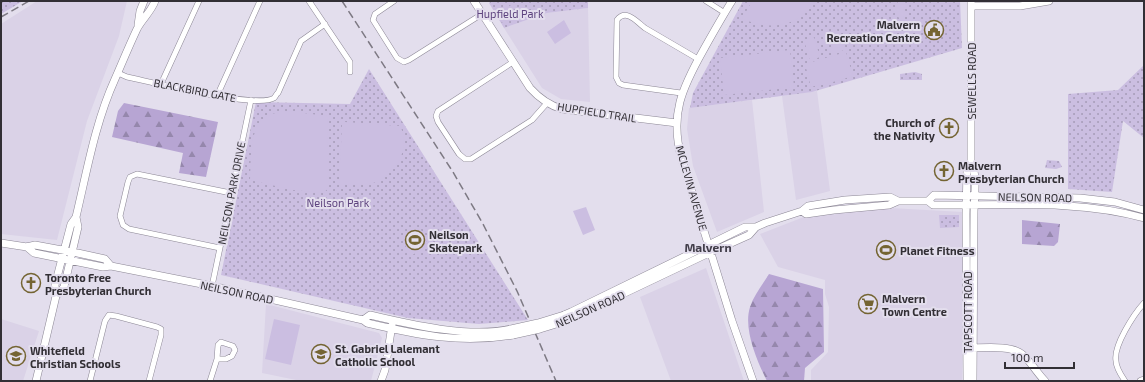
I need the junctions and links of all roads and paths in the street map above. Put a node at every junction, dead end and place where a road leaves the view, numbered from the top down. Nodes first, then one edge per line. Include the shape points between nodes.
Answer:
1 (144, 1) edge
2 (155, 1) edge
3 (199, 1) edge
4 (260, 1) edge
5 (309, 1) edge
6 (394, 1) edge
7 (474, 1) edge
8 (706, 1) edge
9 (732, 1) edge
10 (1049, 1) edge
11 (971, 4) edge
12 (725, 13) junction
13 (482, 14) junction
14 (325, 24) junction
15 (138, 28) junction
16 (698, 59) junction
17 (513, 62) junction
18 (350, 72) dead end
19 (118, 73) junction
20 (161, 84) junction
21 (682, 93) junction
22 (217, 96) junction
23 (251, 100) junction
24 (547, 103) junction
25 (677, 123) junction
26 (971, 161) junction
27 (231, 193) junction
28 (967, 196) junction
29 (975, 196) junction
30 (1011, 197) junction
31 (849, 200) junction
32 (898, 201) junction
33 (928, 201) junction
34 (970, 206) junction
35 (1011, 206) junction
36 (849, 208) junction
37 (1144, 210) edge
38 (802, 211) junction
39 (76, 217) junction
40 (1144, 218) edge
41 (1, 243) edge
42 (27, 247) junction
43 (220, 248) junction
44 (710, 248) junction
45 (64, 250) junction
46 (73, 252) junction
47 (62, 258) junction
48 (71, 260) junction
49 (111, 266) junction
50 (212, 286) junction
51 (56, 296) junction
52 (1144, 303) edge
53 (363, 320) junction
54 (393, 320) junction
55 (392, 329) junction
56 (512, 332) junction
57 (970, 348) junction
58 (217, 358) dead end
59 (36, 381) edge
60 (90, 381) edge
61 (149, 381) edge
62 (210, 381) edge
63 (381, 381) edge
64 (753, 381) edge
65 (967, 381) edge
66 (974, 381) edge
67 (1045, 381) edge
68 (1125, 381) edge

1 - 15 main road
2 - 15 main road
3 - 20 street
4 - 22 street
5 - 14 street
6 - 13 street via 377,12 373,20 397,58 404,62
7 - 13 main road, HUPFIELD TRAIL
8 - 12 street
9 - 12 main road, MCLEVIN AVENUE
10 - 11 main road via 1020,6
11 - 26 main road, SEWELLS ROAD
12 - 16 main road, MCLEVIN AVENUE
13 - 17 main road, HUPFIELD TRAIL
14 - 18 street via 350,62
14 - 23 street, BLACKBIRD GATE via 301,41 274,98
15 - 19 main road
16 - 21 main road, MCLEVIN AVENUE
16 - 21 street via 627,15 617,20 616,77 619,83
17 - 24 main road, HUPFIELD TRAIL via 530,88
17 - 24 street via 438,111 438,122 459,154 465,159 471,159 532,120
19 - 20 street, BLACKBIRD GATE
19 - 39 main road via 97,130
20 - 22 street, BLACKBIRD GATE
21 - 25 main road, MCLEVIN AVENUE
22 - 23 street, BLACKBIRD GATE
23 - 27 street, NEILSON PARK DRIVE
24 - 25 main road, HUPFIELD TRAIL via 562,109
25 - 44 main road, MCLEVIN AVENUE via 679,149
26 - 28 main road, SEWELLS ROAD via 967,170
26 - 29 main road, SEWELLS ROAD via 974,169
27 - 43 street, NEILSON PARK DRIVE
27 - 43 street via 137,174 128,182 120,216 123,225 129,229
28 - 29 main road, NEILSON ROAD
28 - 33 main road, NEILSON ROAD via 934,195
28 - 34 main road, TAPSCOTT ROAD
29 - 30 main road, NEILSON ROAD
29 - 34 main road, TAPSCOTT ROAD
30 - 35 main road
30 - 37 main road, NEILSON ROAD via 1090,199 1115,202
31 - 32 main road, NEILSON ROAD via 890,197
31 - 36 main road
31 - 38 main road, NEILSON ROAD via 808,206
32 - 33 main road, NEILSON ROAD
32 - 36 main road, NEILSON ROAD via 889,205
33 - 34 main road, NEILSON ROAD via 933,205
34 - 35 main road, NEILSON ROAD
34 - 57 main road, TAPSCOTT ROAD
35 - 40 main road, NEILSON ROAD via 1094,207
36 - 38 main road, NEILSON ROAD via 806,214
38 - 44 main road, NEILSON ROAD via 756,227 744,227
39 - 45 main road via 71,224
39 - 46 main road via 78,228
41 - 42 main road, NEILSON ROAD
42 - 45 main road, NEILSON ROAD via 35,245
42 - 47 main road, NEILSON ROAD via 34,253
43 - 50 street, NEILSON PARK DRIVE
44 - 56 main road, NEILSON ROAD, bridge via 572,312 565,318 538,323
44 - 64 main road, MCLEVIN AVENUE
45 - 46 main road, NEILSON ROAD
45 - 47 main road
46 - 48 main road
46 - 49 main road, NEILSON ROAD via 105,259
47 - 48 main road, NEILSON ROAD
47 - 51 main road via 55,285
48 - 49 main road, NEILSON ROAD via 103,267
48 - 51 main road via 64,287
49 - 50 main road, NEILSON ROAD
50 - 53 main road, NEILSON ROAD
51 - 59 main road
52 - 68 street via 1132,318 1116,351 1116,364
53 - 54 main road, NEILSON ROAD via 370,315
53 - 55 main road, NEILSON ROAD
54 - 55 main road
54 - 56 main road, NEILSON ROAD via 450,330
55 - 56 main road, NEILSON ROAD via 478,340
55 - 63 main road
57 - 65 main road, TAPSCOTT ROAD
57 - 66 main road, TAPSCOTT ROAD
57 - 67 main road via 1006,348 1018,352
58 - 62 street
60 - 61 street via 104,321 108,315 161,330

